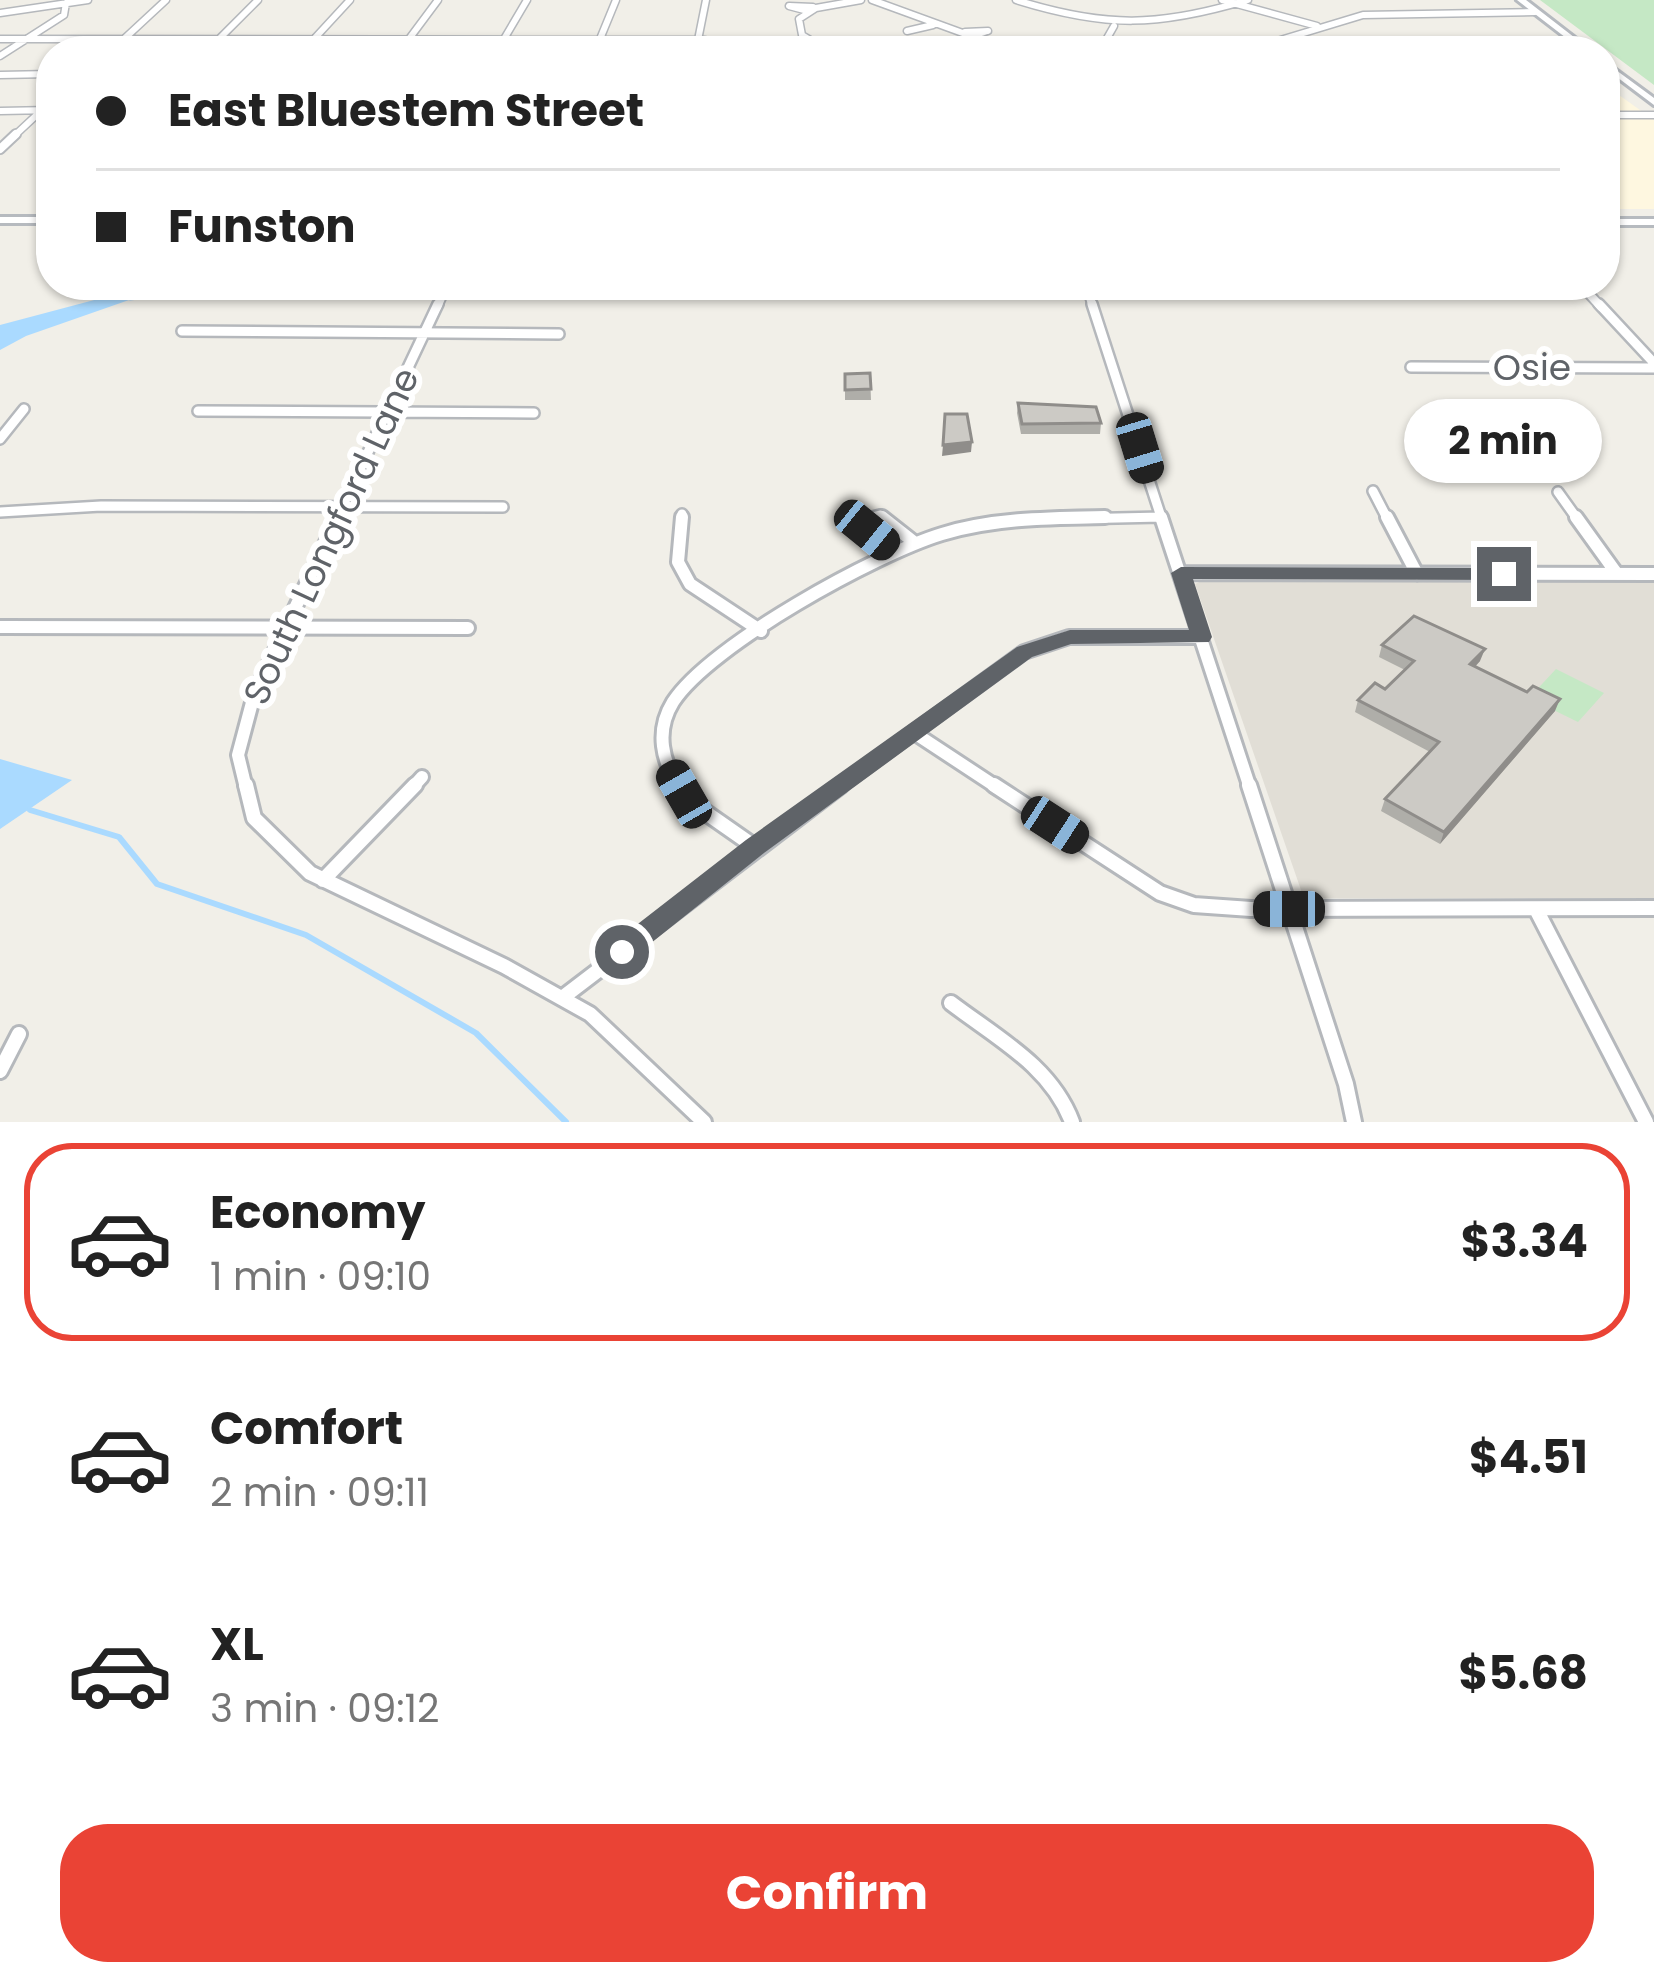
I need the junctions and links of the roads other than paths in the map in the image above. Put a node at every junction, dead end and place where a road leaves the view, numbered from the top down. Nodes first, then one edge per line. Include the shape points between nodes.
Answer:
1 (88, 0) edge
2 (166, 0) edge
3 (258, 0) edge
4 (350, 0) edge
5 (438, 0) edge
6 (527, 0) edge
7 (616, 0) edge
8 (706, 0) edge
9 (861, 0) edge
10 (872, 0) edge
11 (1016, 0) edge
12 (1222, 0) edge
13 (1248, 0) edge
14 (1521, 0) edge
15 (66, 3) junction
16 (1236, 4) junction
17 (1457, 4) dead end
18 (1465, 11) junction
19 (1535, 12) junction
20 (0, 13) edge
21 (936, 24) junction
22 (1114, 26) junction
23 (1318, 26) junction
24 (907, 32) dead end
25 (962, 33) junction
26 (127, 36) edge
27 (222, 36) edge
28 (317, 36) edge
29 (411, 36) edge
30 (506, 36) edge
31 (601, 36) edge
32 (699, 36) edge
33 (805, 36) edge
34 (972, 36) joint
35 (1108, 36) edge
36 (1288, 36) edge
37 (1568, 36) edge
38 (0, 39) edge
39 (28, 39) junction
40 (36, 39) edge
41 (0, 56) edge
42 (36, 74) edge
43 (0, 75) edge
44 (1620, 76) edge
45 (1654, 102) edge
46 (36, 110) edge
47 (0, 111) edge
48 (1620, 115) edge
49 (1654, 115) edge
50 (36, 118) edge
51 (0, 149) edge
52 (0, 220) edge
53 (36, 220) edge
54 (1620, 222) edge
55 (1654, 222) edge
56 (440, 300) edge
57 (1091, 300) edge
58 (1595, 300) edge
59 (182, 332) dead end
60 (424, 333) junction
61 (559, 334) dead end
62 (1654, 365) edge
63 (1411, 367) dead end
64 (24, 409) dead end
65 (198, 411) dead end
66 (387, 412) junction
67 (535, 412) dead end
68 (0, 439) edge
69 (1373, 491) dead end
70 (1558, 491) dead end
71 (343, 506) junction
72 (502, 507) dead end
73 (0, 512) edge
74 (682, 514) dead end
75 (1162, 517) junction
76 (915, 543) junction
77 (893, 551) junction
78 (1181, 573) junction
79 (1417, 574) junction
80 (1617, 574) junction
81 (1654, 574) edge
82 (0, 627) edge
83 (286, 627) junction
84 (468, 628) dead end
85 (761, 631) junction
86 (1201, 637) junction
87 (916, 734) junction
88 (422, 777) dead end
89 (755, 847) junction
90 (323, 880) junction
91 (1654, 908) edge
92 (1289, 909) junction
93 (1537, 910) junction
94 (562, 998) junction
95 (951, 1004) dead end
96 (19, 1034) dead end
97 (0, 1071) edge
98 (704, 1122) edge
99 (1072, 1122) edge
100 (1354, 1122) edge
101 (1646, 1122) edge

1 - 15 street
2 - 26 street
3 - 27 street
4 - 28 street
5 - 29 street
6 - 30 street
7 - 31 street
8 - 32 street
9 - 33 street via 800,17
10 - 21 street
11 - 22 street
12 - 16 street
13 - 16 street
14 - 19 main road
15 - 20 street
15 - 39 street via 64,15
16 - 22 street via 1166,24
16 - 23 street
17 - 18 street
18 - 19 street
18 - 23 street via 1373,14
19 - 37 main road
21 - 24 street
21 - 25 street
22 - 35 street
23 - 36 street
25 - 34 street
25 - 34 street via 988,31
38 - 39 street
39 - 40 street
39 - 41 street
42 - 43 street
44 - 45 main road
46 - 47 street
48 - 49 street
50 - 51 street
52 - 53 main road
54 - 55 main road
56 - 60 street, South Longford Lane
57 - 75 street
58 - 62 street
59 - 60 street
60 - 61 street
60 - 66 street, South Longford Lane
62 - 63 street, Osie
64 - 68 street
65 - 66 street
66 - 67 street
66 - 71 street, South Longford Lane
69 - 79 street
70 - 80 street
71 - 72 street
71 - 73 street
71 - 83 street, South Longford Lane
74 - 85 street via 678,562 690,584
75 - 76 street via 992,522
75 - 78 street
76 - 77 street
76 - 77 street via 880,515 858,518
77 - 85 street
78 - 79 street
78 - 86 street
79 - 80 street
80 - 81 street
82 - 83 street
83 - 84 street
83 - 90 street, South Longford Lane via 254,694 238,755 254,818
85 - 89 street via 698,674 672,703 663,729 664,760 684,794
86 - 87 street via 1048,642
86 - 92 street
87 - 89 street
87 - 92 street via 1160,893 1194,905
88 - 90 street
89 - 94 street
90 - 94 street, South Longford Lane
91 - 93 street
92 - 93 street
92 - 100 street
93 - 101 street
94 - 98 street, South Longford Lane via 590,1014
95 - 99 street via 1046,1078
96 - 97 street

